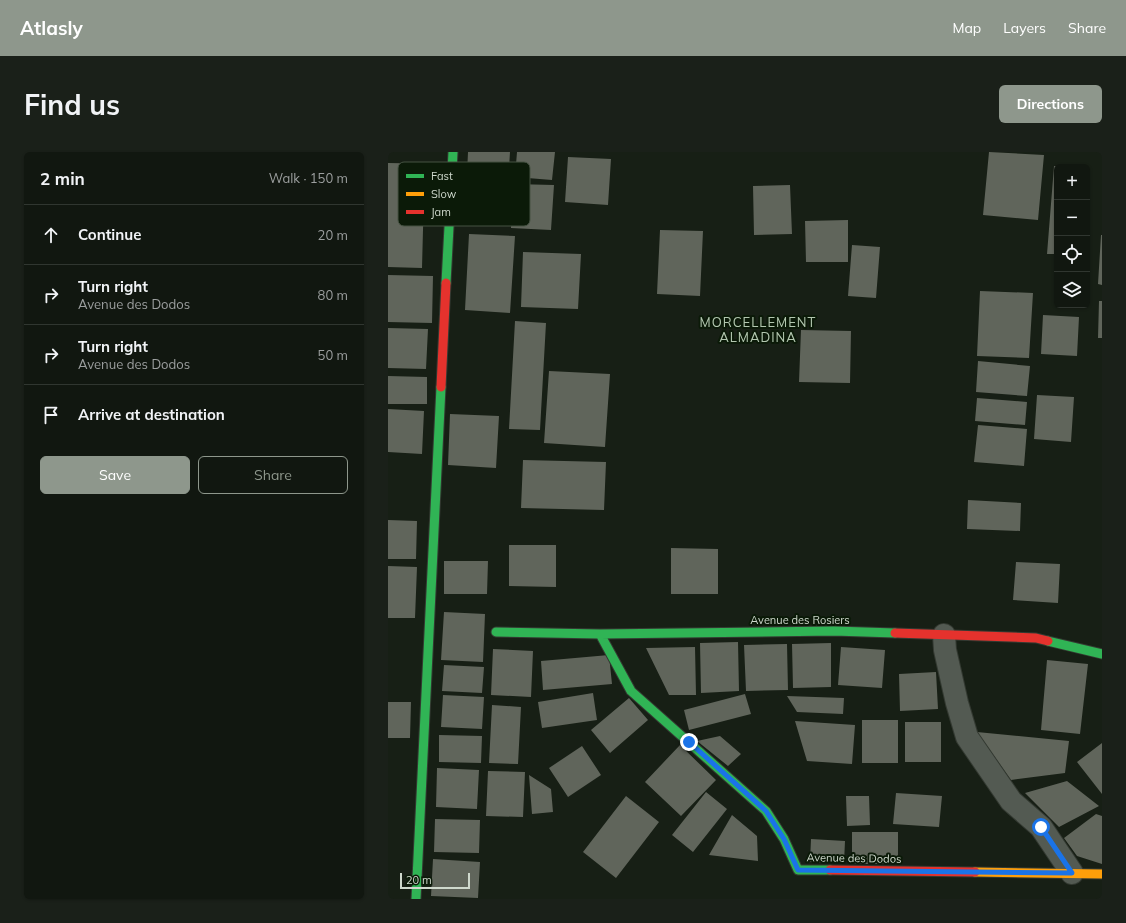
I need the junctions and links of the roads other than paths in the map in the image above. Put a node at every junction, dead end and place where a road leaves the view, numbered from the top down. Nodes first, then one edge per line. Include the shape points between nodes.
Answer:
1 (453, 152) edge
2 (453, 162) edge
3 (449, 226) edge
4 (496, 632) dead end
5 (600, 634) junction
6 (944, 635) junction
7 (1102, 654) edge
8 (1072, 873) junction
9 (1102, 874) edge
10 (416, 899) edge

1 - 2 street
3 - 10 street
4 - 5 street, Avenue des Rosiers
5 - 6 street, Avenue des Rosiers via 834,631
5 - 8 street, Avenue des Dodos via 631,691 766,811 784,839 798,870
6 - 7 street, Avenue des Rosiers via 1036,638
6 - 8 street via 957,703 967,736 1011,801 1041,827
8 - 9 street, Avenue des Dodos

